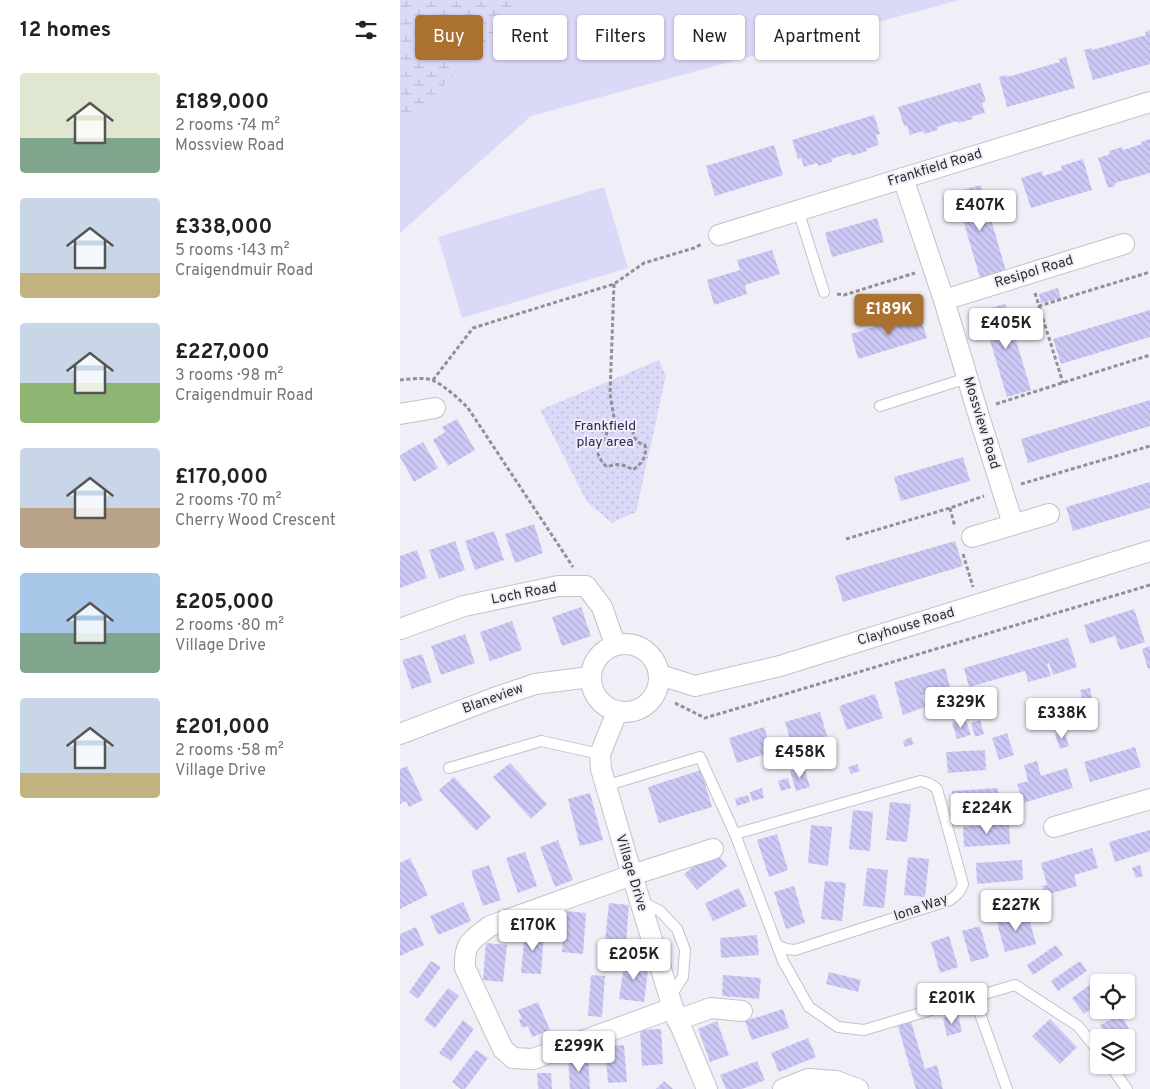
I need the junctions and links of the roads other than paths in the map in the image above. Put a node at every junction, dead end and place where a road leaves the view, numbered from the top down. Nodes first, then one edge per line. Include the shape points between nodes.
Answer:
1 (1150, 102) edge
2 (903, 178) junction
3 (798, 210) junction
4 (719, 235) road end
5 (1124, 244) dead end
6 (824, 292) road end
7 (944, 300) junction
8 (967, 378) junction
9 (880, 406) dead end
10 (435, 408) dead end
11 (400, 414) edge
12 (1048, 514) dead end
13 (1013, 524) junction
14 (972, 537) dead end
15 (1150, 551) edge
16 (400, 629) edge
17 (615, 644) junction
18 (590, 677) junction
19 (658, 684) junction
20 (617, 712) junction
21 (400, 734) edge
22 (600, 754) junction
23 (449, 768) dead end
24 (605, 786) junction
25 (1150, 799) edge
26 (1054, 827) dead end
27 (735, 834) junction
28 (713, 848) dead end
29 (632, 875) junction
30 (640, 901) junction
31 (777, 945) junction
32 (974, 997) junction
33 (673, 1009) junction
34 (742, 1011) dead end
35 (1090, 1041) edge
36 (1116, 1074) edge
37 (707, 1089) edge
38 (783, 1089) edge
39 (858, 1089) edge
40 (1007, 1089) edge
41 (1127, 1089) edge

1 - 2 street, Frankfield Road
2 - 3 street, Frankfield Road
2 - 7 street, Mossview Road
3 - 4 street, Frankfield Road
3 - 6 lane
5 - 7 street, Resipol Road
7 - 8 street, Mossview Road
8 - 9 lane
8 - 13 street, Mossview Road
10 - 11 street
12 - 13 street
13 - 14 street
15 - 19 street, Clayhouse Road via 780,666 695,686
16 - 17 street, Loch Road via 464,606 558,586 586,586 602,607
17 - 18 street via 602,651 591,668
17 - 19 street via 630,643 643,648 655,659
18 - 20 street via 598,699
18 - 21 street, Blaneview via 535,684
19 - 20 street via 644,707 631,712
20 - 22 street, Village Drive
22 - 23 lane via 541,741
22 - 24 street, Village Drive
24 - 27 lane via 700,757
24 - 29 street, Village Drive
25 - 26 street
27 - 31 lane
27 - 31 lane, Iona Way via 920,781 928,782 937,789 963,884 957,896 795,950
28 - 29 street
29 - 30 street, Village Drive
29 - 33 street via 490,926 470,941 465,968 503,1049 513,1058 533,1059
30 - 33 street, Village Drive
30 - 33 lane via 660,911 677,929 685,950 683,977
31 - 32 lane via 809,1007 838,1027 864,1030
32 - 35 lane via 1015,985 1078,1026
32 - 40 lane
33 - 34 street via 710,1003
33 - 37 street, Village Drive
36 - 41 lane
38 - 39 street via 808,1079 836,1081

